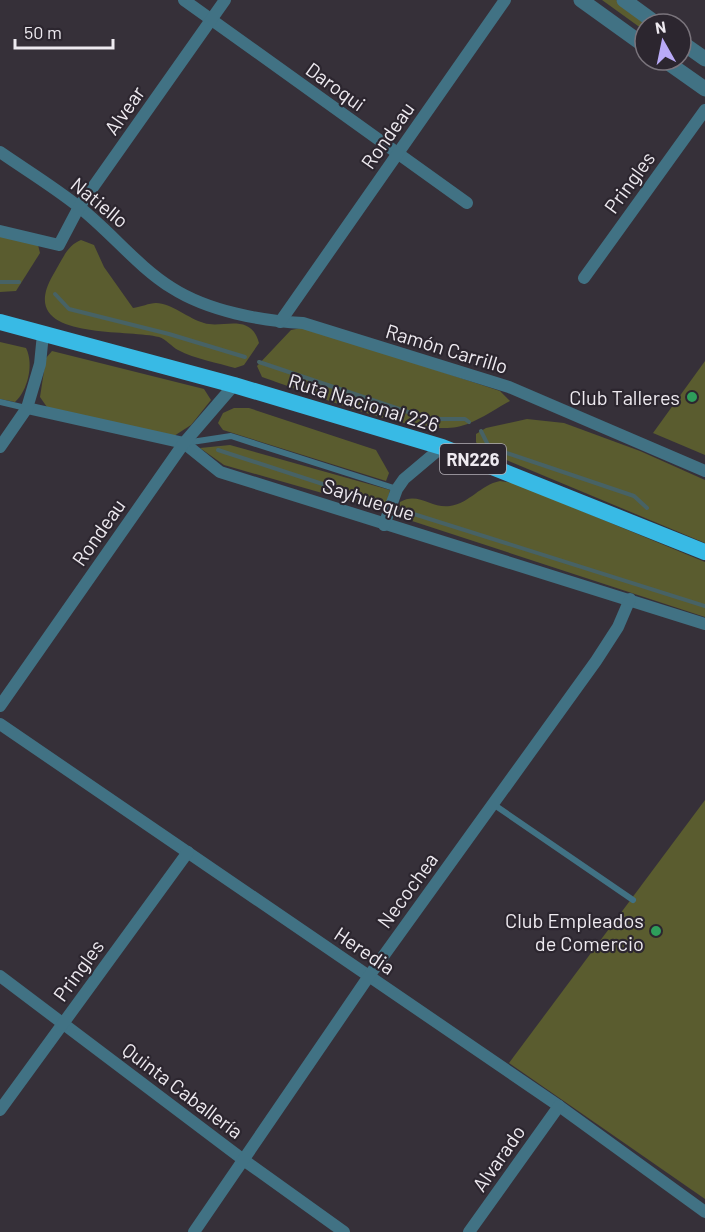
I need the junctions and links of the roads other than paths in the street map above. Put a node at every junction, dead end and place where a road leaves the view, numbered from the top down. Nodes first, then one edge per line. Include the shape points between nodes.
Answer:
1 (183, 0) edge
2 (225, 0) edge
3 (506, 0) edge
4 (581, 0) edge
5 (624, 0) edge
6 (640, 12) edge
7 (211, 19) junction
8 (633, 37) edge
9 (681, 72) edge
10 (705, 89) edge
11 (705, 110) edge
12 (0, 152) edge
13 (397, 154) junction
14 (468, 203) dead end
15 (79, 207) junction
16 (0, 231) edge
17 (584, 278) dead end
18 (170, 287) joint
19 (0, 322) edge
20 (280, 322) junction
21 (43, 334) junction
22 (234, 385) junction
23 (0, 402) edge
24 (27, 408) junction
25 (184, 443) junction
26 (0, 447) edge
27 (442, 447) junction
28 (705, 471) edge
29 (397, 489) junction
30 (384, 525) junction
31 (705, 552) edge
32 (630, 599) junction
33 (705, 624) edge
34 (1, 703) edge
35 (0, 724) edge
36 (493, 804) junction
37 (188, 852) junction
38 (633, 900) dead end
39 (0, 976) edge
40 (369, 976) junction
41 (64, 1023) junction
42 (559, 1106) junction
43 (0, 1110) edge
44 (244, 1161) junction
45 (705, 1212) edge
46 (194, 1232) edge
47 (344, 1232) edge
48 (469, 1232) edge

1 - 7 street, Daroqui
2 - 7 street, Alvear
3 - 13 street, Rondeau
4 - 8 street
5 - 6 street
7 - 13 street, Daroqui
7 - 15 street, Alvear
9 - 10 street
11 - 17 street, Pringles
12 - 15 street, Natiello
13 - 14 street, Daroqui
13 - 20 street, Rondeau
15 - 16 street, Alvear via 59,245
15 - 18 street, Natiello
18 - 20 street, Ramón Carrillo via 217,309
19 - 21 highway, Ruta Nacional 226 / RN226
20 - 28 street, Ramón Carrillo via 303,323 509,387
21 - 22 highway, Ruta Nacional 226 / RN226
21 - 24 street via 40,364
22 - 25 street, Rondeau
22 - 27 highway, Ruta Nacional 226 / RN226
23 - 24 lane
24 - 25 street, Sayhueque
24 - 26 street
25 - 29 lane via 231,436
25 - 30 street, Sayhueque via 220,472
25 - 34 street, Rondeau
27 - 29 street
27 - 31 highway, Ruta Nacional 226 / RN226
29 - 30 street
30 - 32 street, Sayhueque
32 - 33 street, Sayhueque
32 - 36 street, Necochea via 596,661
35 - 37 street, Heredia
36 - 38 lane
36 - 40 street, Necochea
37 - 40 street, Heredia
37 - 41 street, Pringles
39 - 41 street, Quinta Caballería
40 - 42 street, Heredia
40 - 44 street, Necochea
41 - 43 street, Pringles
41 - 44 street, Quinta Caballería
42 - 45 street, Heredia
42 - 48 street, Alvarado
44 - 46 street, Necochea
44 - 47 street, Quinta Caballería

